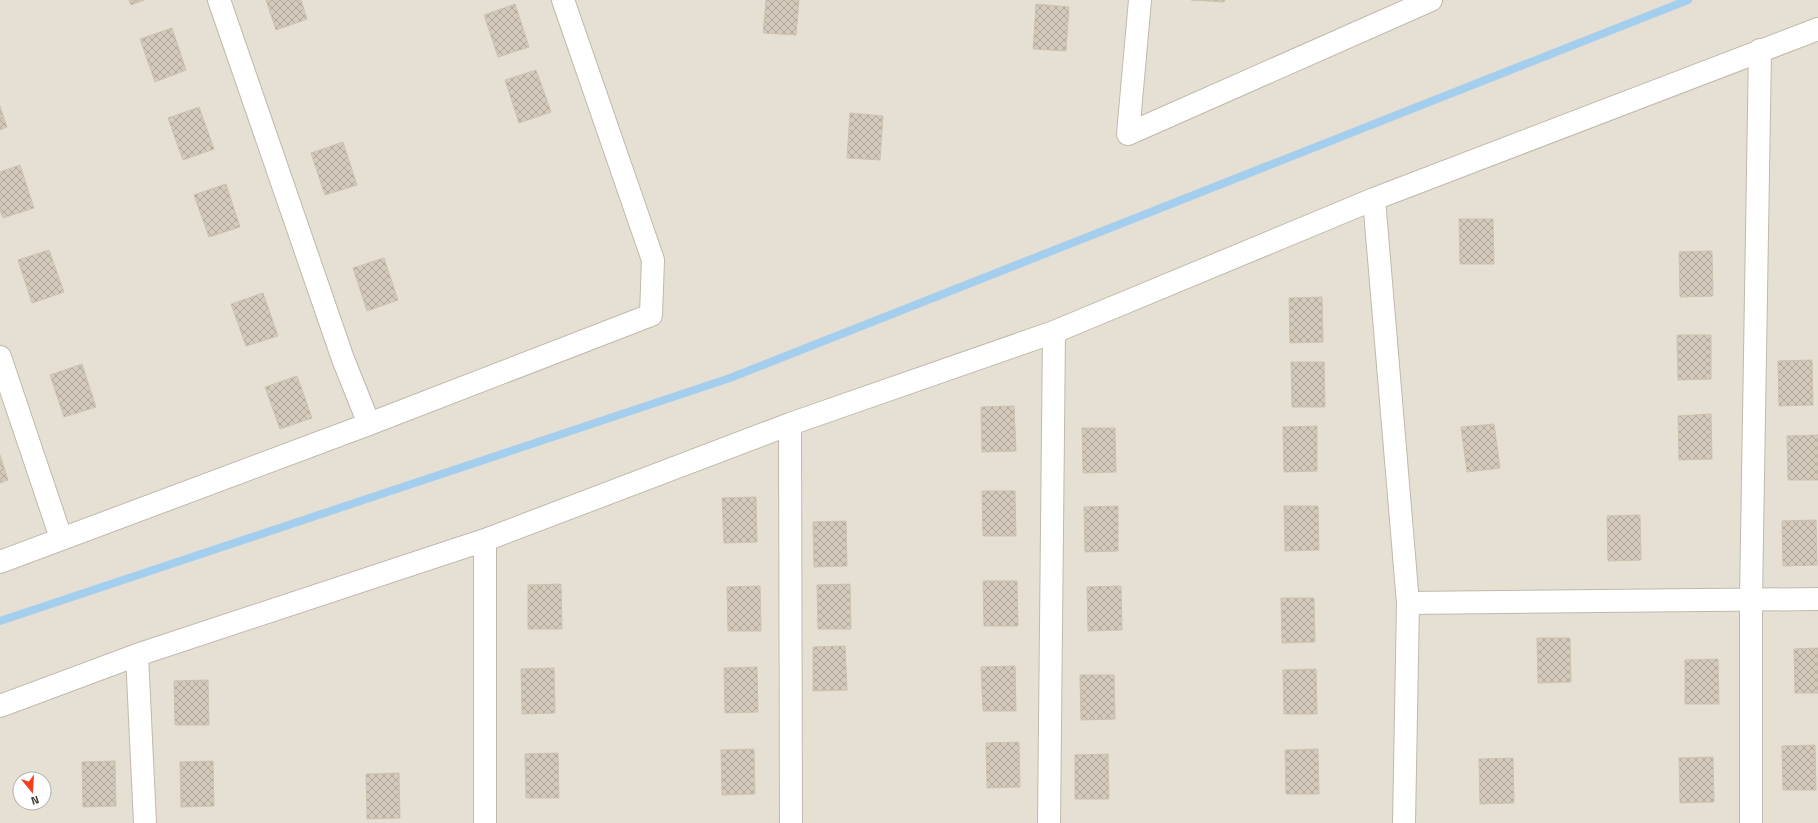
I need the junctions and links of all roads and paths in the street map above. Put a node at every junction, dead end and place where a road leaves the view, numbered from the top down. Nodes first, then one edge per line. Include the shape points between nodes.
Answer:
1 (219, 0) edge
2 (563, 0) edge
3 (1140, 0) edge
4 (1431, 0) edge
5 (1818, 28) edge
6 (1760, 50) junction
7 (1374, 199) junction
8 (1054, 332) junction
9 (0, 357) edge
10 (368, 424) junction
11 (790, 424) junction
12 (61, 538) junction
13 (485, 540) junction
14 (0, 562) edge
15 (1751, 599) junction
16 (1818, 599) edge
17 (1408, 603) junction
18 (138, 655) junction
19 (0, 706) edge
20 (144, 823) edge
21 (485, 823) edge
22 (791, 823) edge
23 (1049, 823) edge
24 (1404, 823) edge
25 (1751, 823) edge

1 - 10 street via 342,359
2 - 10 street via 653,260 651,315
3 - 4 street via 1128,134
5 - 6 street
6 - 7 street
6 - 15 street
7 - 8 street
7 - 17 street
8 - 11 street
8 - 23 street
9 - 12 street
10 - 12 street
11 - 13 street
11 - 22 street
12 - 14 street
13 - 18 street
13 - 21 street
15 - 16 street
15 - 17 street
15 - 25 street
17 - 24 street
18 - 19 street
18 - 20 street

